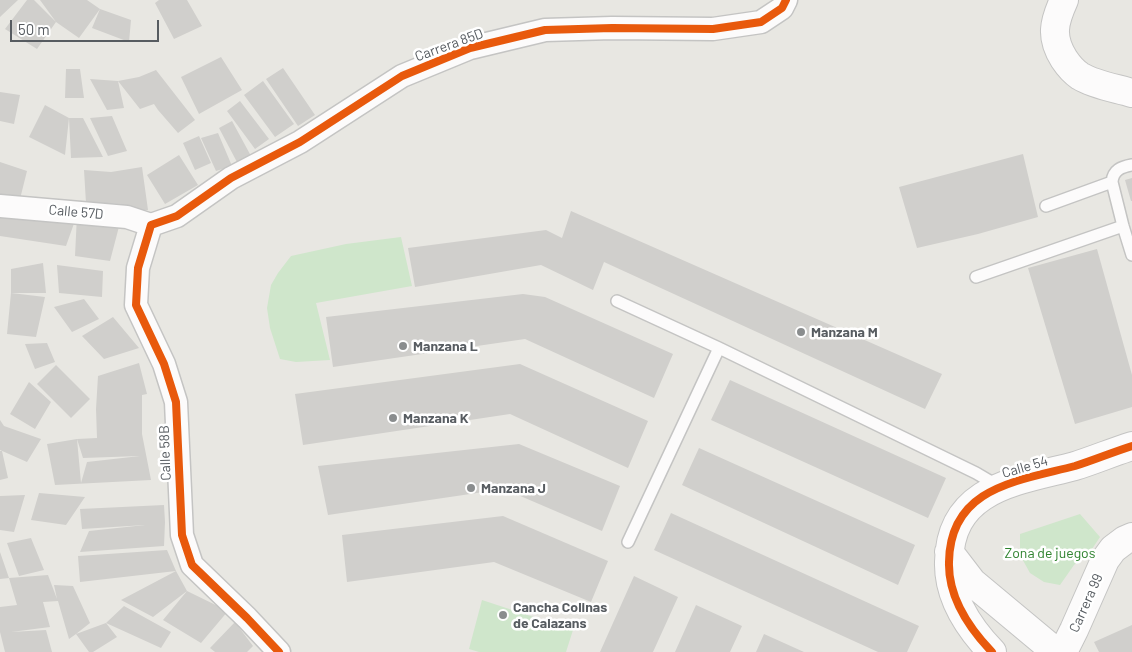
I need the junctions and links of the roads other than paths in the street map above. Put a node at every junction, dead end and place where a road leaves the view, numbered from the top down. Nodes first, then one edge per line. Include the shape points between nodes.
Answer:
1 (786, 0) edge
2 (1064, 0) edge
3 (1132, 93) edge
4 (1132, 165) edge
5 (1112, 182) junction
6 (0, 206) edge
7 (1046, 206) dead end
8 (151, 224) junction
9 (1123, 226) junction
10 (1132, 255) edge
11 (976, 276) dead end
12 (617, 301) dead end
13 (718, 348) junction
14 (1132, 446) edge
15 (999, 486) junction
16 (1132, 537) edge
17 (628, 542) dead end
18 (949, 552) junction
19 (279, 652) edge
20 (992, 652) edge
21 (1056, 652) edge
22 (1063, 652) edge

1 - 8 street, Carrera 85D via 782,8 761,22 713,29 545,30 470,48 402,76 300,142 231,178 176,216
2 - 3 street via 1054,36 1068,64 1079,75
4 - 5 lane via 1116,171
5 - 7 lane
5 - 9 lane
6 - 8 street, Calle 57D via 127,216
8 - 19 street, Calle 58B via 138,268 136,305 164,364 176,402 182,535 192,565
9 - 10 lane
9 - 11 lane
12 - 13 lane
13 - 15 lane
13 - 17 lane
14 - 15 street, Calle 54
15 - 18 street, Calle 54 via 962,514
16 - 22 street, Carrera 99 via 1105,560
18 - 20 street, Calle 54 via 948,573 959,606
18 - 21 street via 972,582

